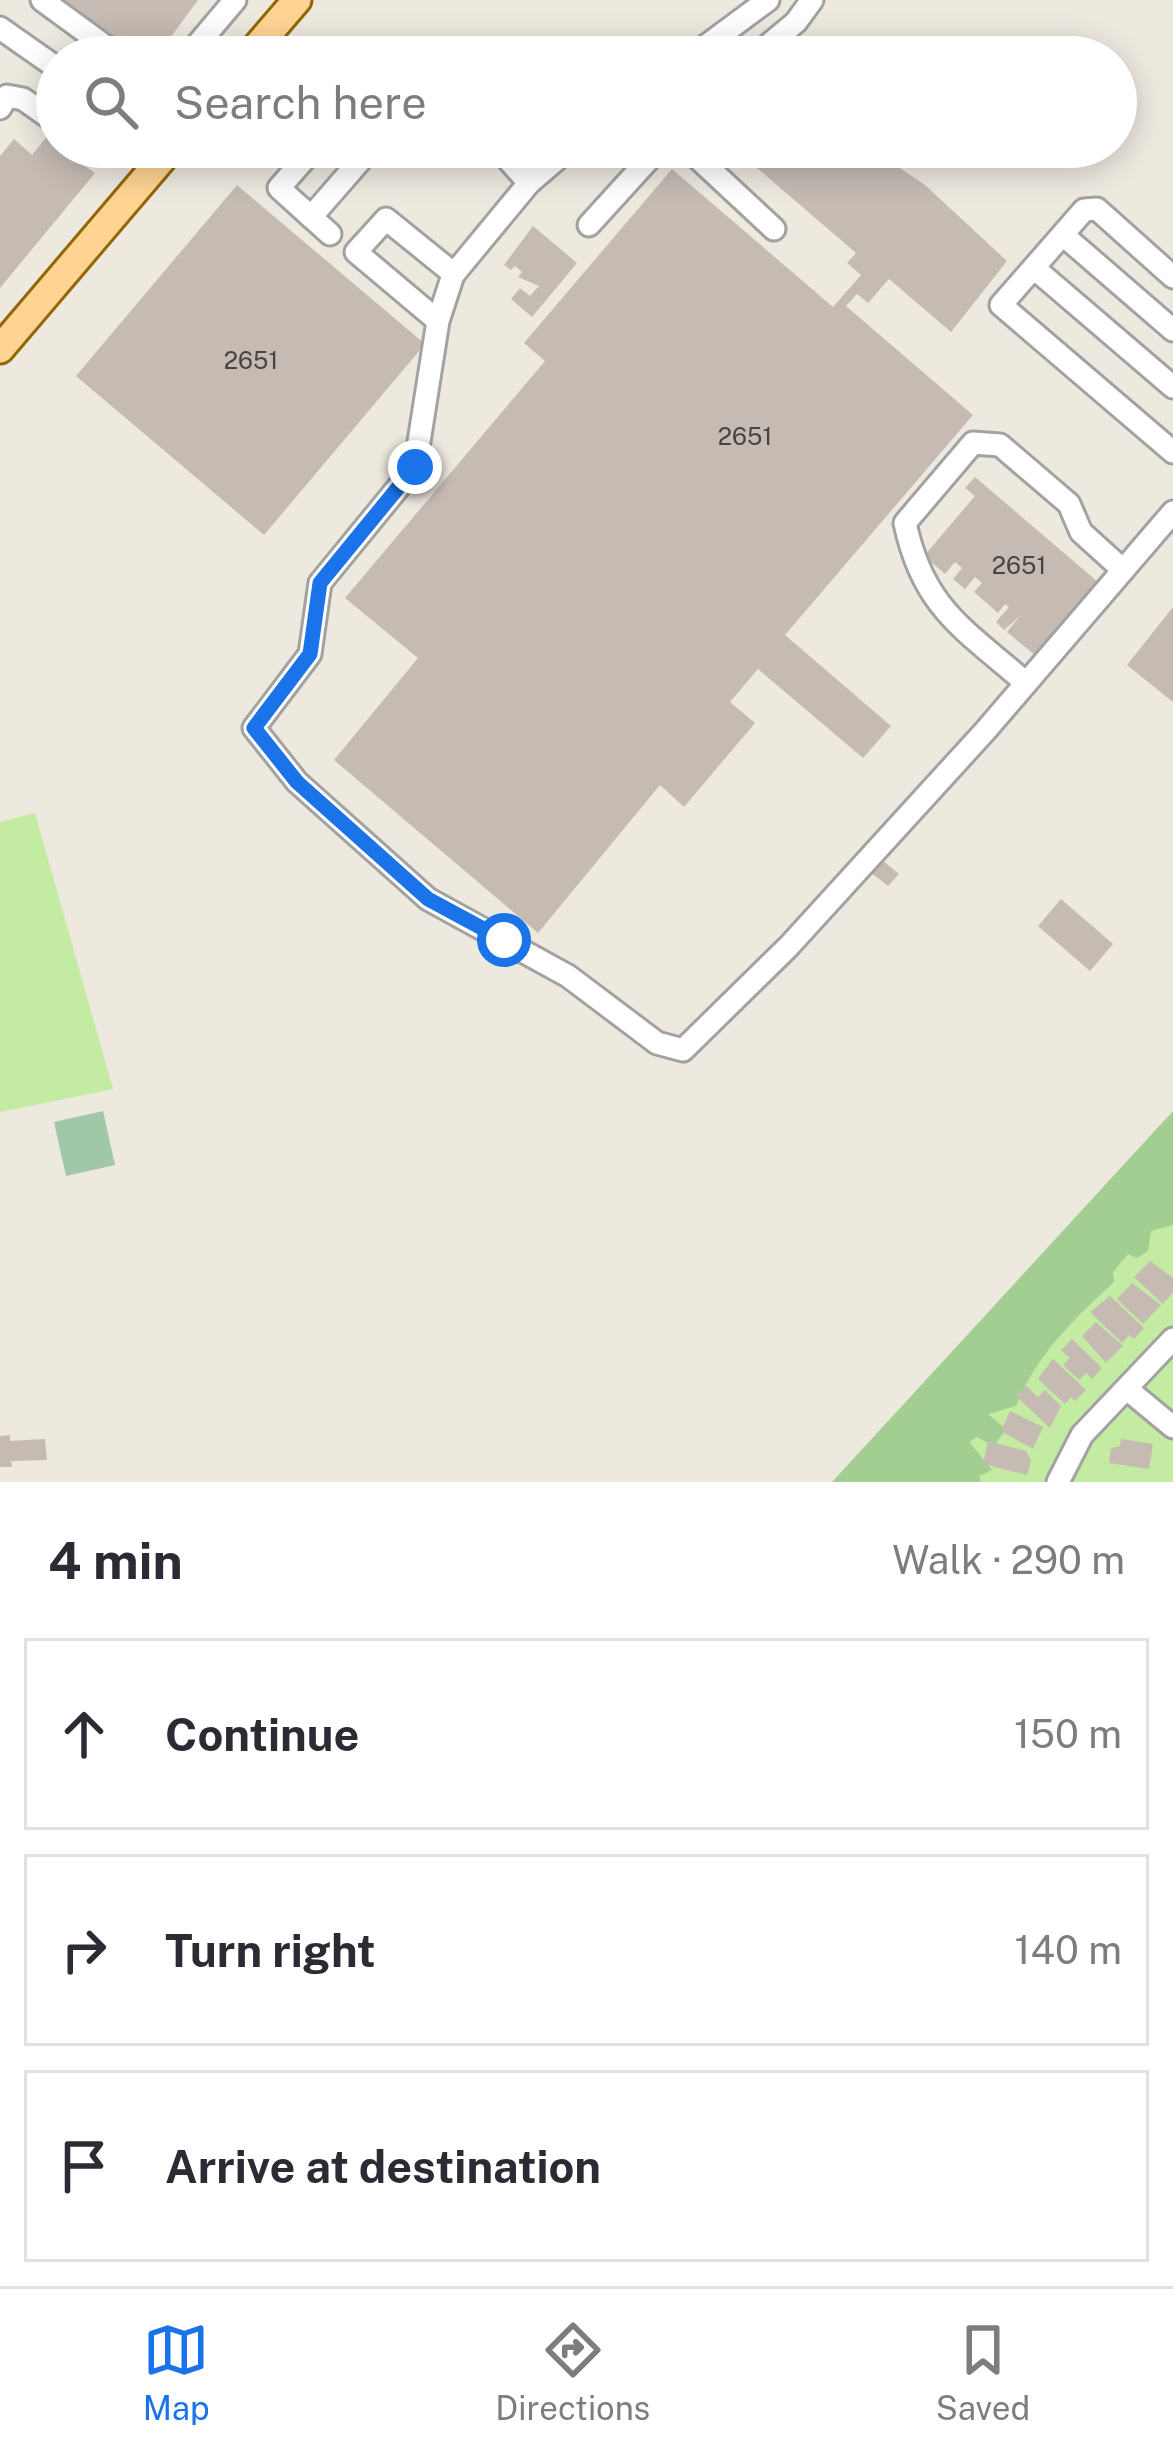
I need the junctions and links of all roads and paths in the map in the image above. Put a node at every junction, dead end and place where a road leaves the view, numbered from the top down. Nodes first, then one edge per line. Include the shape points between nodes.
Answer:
1 (42, 0) edge
2 (235, 0) edge
3 (296, 0) edge
4 (768, 0) edge
5 (812, 0) edge
6 (0, 28) edge
7 (91, 36) edge
8 (205, 36) edge
9 (266, 36) edge
10 (720, 36) edge
11 (779, 36) edge
12 (36, 53) edge
13 (0, 108) edge
14 (36, 108) edge
15 (154, 168) edge
16 (297, 168) edge
17 (354, 168) edge
18 (516, 168) edge
19 (547, 168) edge
20 (641, 168) edge
21 (709, 168) edge
22 (530, 183) junction
23 (311, 217) junction
24 (589, 224) dead end
25 (774, 229) dead end
26 (330, 233) dead end
27 (1063, 235) junction
28 (1034, 268) junction
29 (454, 274) junction
30 (1173, 277) edge
31 (438, 321) junction
32 (1173, 330) edge
33 (0, 350) edge
34 (1173, 387) edge
35 (1173, 452) edge
36 (1173, 512) edge
37 (1123, 570) junction
38 (1026, 683) junction
39 (1173, 1339) edge
40 (1127, 1389) junction
41 (1173, 1427) edge
42 (1058, 1482) edge

1 - 7 street
2 - 8 street
3 - 9 main road
4 - 10 street
5 - 11 street
6 - 12 street
13 - 14 street via 7,97
15 - 33 main road
16 - 23 street via 279,188
17 - 23 street
18 - 22 street
19 - 22 street
20 - 24 street
21 - 25 street
22 - 29 street
23 - 26 street
27 - 28 street
27 - 30 street via 1084,210 1097,209
27 - 32 street
28 - 34 street
28 - 35 street via 1001,305
29 - 31 street
29 - 31 street via 386,219 356,252
31 - 38 street via 415,467 320,583 310,654 254,728 297,782 428,899 568,976 657,1042 683,1050 789,946
36 - 37 street
37 - 38 street
37 - 38 street via 1081,532 1069,504 1000,446 974,443 905,523 932,601
39 - 40 street
40 - 41 street
40 - 42 street via 1078,1441

